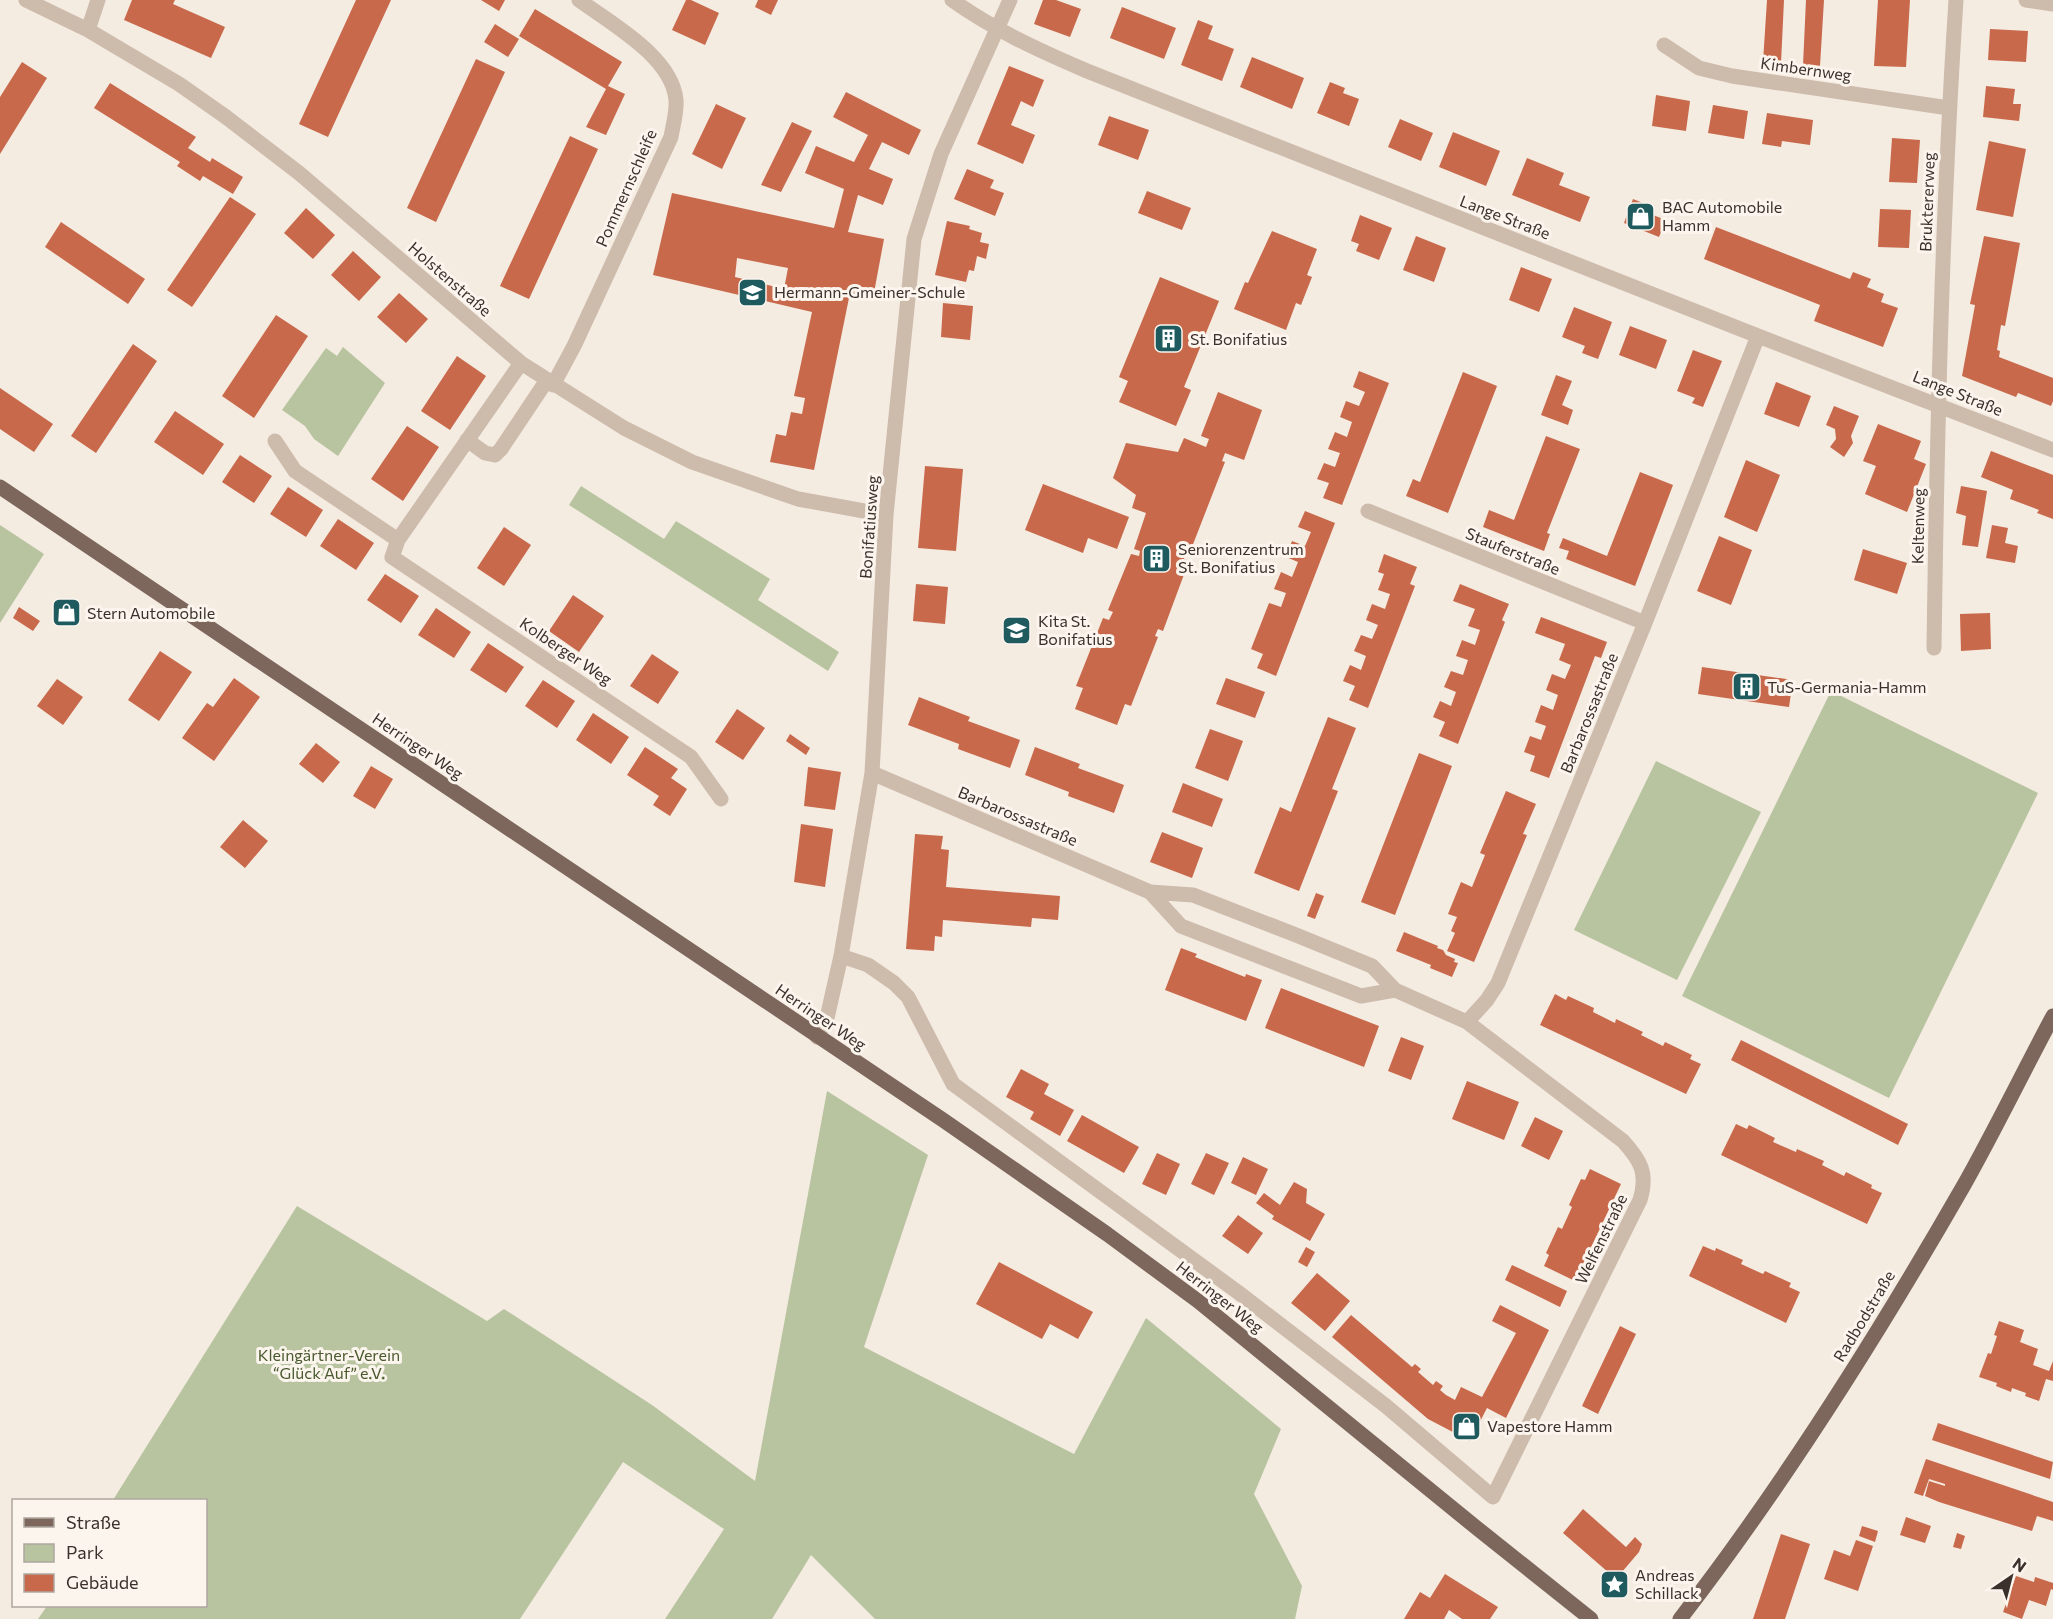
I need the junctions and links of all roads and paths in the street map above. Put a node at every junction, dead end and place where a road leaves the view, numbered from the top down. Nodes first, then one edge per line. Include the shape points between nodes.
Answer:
1 (26, 0) edge
2 (98, 0) edge
3 (579, 0) edge
4 (952, 0) edge
5 (1010, 0) edge
6 (1956, 0) edge
7 (2026, 0) edge
8 (2053, 4) edge
9 (997, 29) junction
10 (88, 30) junction
11 (1664, 45) dead end
12 (1949, 108) junction
13 (1758, 336) junction
14 (521, 363) junction
15 (550, 382) junction
16 (1937, 405) junction
17 (467, 440) junction
18 (275, 441) dead end
19 (2053, 450) edge
20 (0, 487) edge
21 (1368, 511) dead end
22 (886, 515) junction
23 (398, 540) junction
24 (1645, 623) junction
25 (1934, 648) dead end
26 (872, 773) junction
27 (721, 799) dead end
28 (1150, 892) junction
29 (841, 956) junction
30 (1395, 990) junction
31 (2053, 1016) edge
32 (1467, 1023) junction
33 (817, 1037) junction
34 (1493, 1497) joint
35 (1591, 1619) edge
36 (1680, 1619) edge

1 - 10 street, Holstenstraße
2 - 10 street
3 - 15 street, Pommernschleife via 661,64 673,84 677,102 671,137 574,346
4 - 9 street, Lange Straße
5 - 9 street, Bonifatiusweg
6 - 12 street, Bruktererweg
7 - 8 street
9 - 13 street, Lange Straße via 1131,89
9 - 22 street, Bonifatiusweg via 941,154 914,239
10 - 14 street, Holstenstraße via 179,84 262,143
11 - 12 street, Kimbernweg via 1699,68 1732,76
12 - 16 street, Bruktererweg
13 - 16 street, Lange Straße
13 - 24 street, Barbarossastraße
14 - 15 street, Holstenstraße
14 - 17 street
15 - 17 street via 495,454 485,453
15 - 22 street, Holstenstraße via 624,429 692,462 798,499
16 - 19 street, Lange Straße
16 - 25 street, Keltenweg
17 - 23 street
18 - 23 street via 295,471
20 - 33 main road, Herringer Weg
21 - 24 street, Stauferstraße
22 - 26 street, Bonifatiusweg
23 - 27 street, Kolberger Weg via 392,557 691,757
24 - 32 street, Barbarossastraße via 1498,983
26 - 28 street, Barbarossastraße
26 - 29 street, Bonifatiusweg
28 - 30 street, Barbarossastraße via 1193,895 1372,966
28 - 30 street, Barbarossastraße via 1181,926 1361,996
29 - 33 street, Bonifatiusweg via 827,1018
29 - 34 street, Herringer Weg via 868,965 908,997 953,1084 1257,1307 1386,1406
30 - 32 street, Barbarossastraße
31 - 36 main road, Radbodstraße via 1965,1183 1845,1383 1742,1538
32 - 34 street, Welfenstraße via 1623,1141 1642,1167 1644,1179 1640,1200
33 - 35 main road, Herringer Weg via 1198,1300

